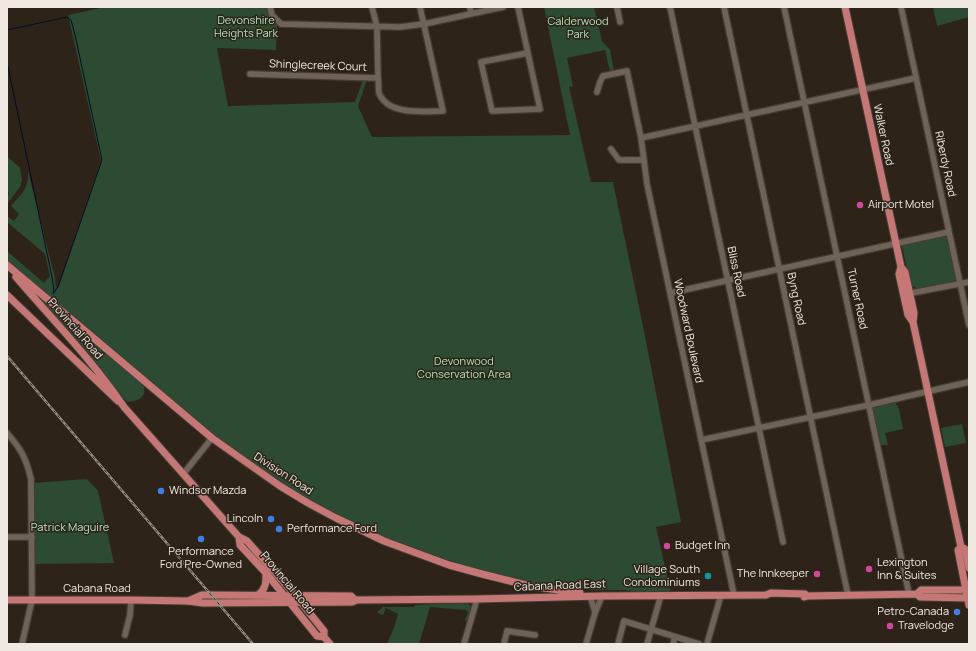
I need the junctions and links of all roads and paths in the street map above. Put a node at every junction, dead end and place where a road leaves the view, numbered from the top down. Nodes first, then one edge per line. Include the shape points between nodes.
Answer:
1 (270, 7) edge
2 (372, 7) edge
3 (420, 7) edge
4 (470, 7) edge
5 (503, 7) edge
6 (518, 7) edge
7 (618, 7) edge
8 (670, 7) edge
9 (724, 7) edge
10 (784, 7) edge
11 (845, 7) edge
12 (901, 7) edge
13 (471, 14) junction
14 (620, 22) dead end
15 (424, 24) junction
16 (377, 27) junction
17 (528, 53) junction
18 (250, 74) dead end
19 (378, 78) junction
20 (916, 78) junction
21 (862, 90) junction
22 (597, 92) dead end
23 (805, 103) junction
24 (747, 115) junction
25 (695, 126) junction
26 (641, 138) junction
27 (611, 149) dead end
28 (644, 160) junction
29 (949, 232) junction
30 (896, 244) junction
31 (838, 256) junction
32 (7, 266) edge
33 (780, 269) junction
34 (728, 280) junction
35 (969, 282) edge
36 (960, 283) junction
37 (670, 293) junction
38 (907, 294) junction
39 (7, 295) edge
40 (969, 325) edge
41 (74, 360) junction
42 (90, 363) junction
43 (969, 382) edge
44 (927, 391) junction
45 (869, 405) junction
46 (124, 407) junction
47 (811, 417) junction
48 (759, 428) junction
49 (7, 433) edge
50 (212, 438) junction
51 (701, 440) junction
52 (184, 473) junction
53 (7, 537) edge
54 (32, 537) junction
55 (239, 538) junction
56 (783, 542) dead end
57 (961, 547) junction
58 (969, 568) edge
59 (266, 573) junction
60 (913, 594) junction
61 (258, 595) junction
62 (284, 595) junction
63 (295, 595) junction
64 (661, 595) junction
65 (721, 595) junction
66 (734, 595) junction
67 (848, 595) junction
68 (590, 596) junction
69 (602, 596) junction
70 (968, 596) edge
71 (477, 599) junction
72 (7, 600) edge
73 (32, 600) junction
74 (131, 600) junction
75 (355, 600) junction
76 (188, 601) junction
77 (290, 602) junction
78 (300, 602) junction
79 (321, 602) junction
80 (595, 613) junction
81 (314, 620) junction
82 (651, 629) junction
83 (535, 635) dead end
84 (125, 636) dead end
85 (324, 637) junction
86 (676, 637) junction
87 (22, 644) edge
88 (330, 644) edge
89 (464, 644) edge
90 (504, 644) edge
91 (586, 644) edge
92 (618, 644) edge
93 (647, 644) edge
94 (673, 644) edge
95 (699, 644) edge
96 (707, 644) edge

1 - 16 street via 272,15 281,24
2 - 16 street
3 - 15 street
4 - 13 street
5 - 13 street
6 - 17 street
7 - 14 street
8 - 25 street, Bliss Road
9 - 24 street, Byng Road
10 - 23 street, Turner Road
11 - 21 main road, Walker Road
12 - 20 street, Riberdy Road
13 - 15 street
15 - 16 street
15 - 19 street, Shinglecreek Court via 443,111 406,111 392,107 379,93
16 - 19 street
17 - 17 street via 481,62 492,110 540,109
18 - 19 street, Shinglecreek Court
20 - 21 street
20 - 29 street, Riberdy Road
21 - 23 street
21 - 30 main road, Walker Road
22 - 26 street, Woodward Boulevard via 603,76 627,71
23 - 24 street
23 - 31 street, Turner Road
24 - 25 street
24 - 33 street, Byng Road
25 - 26 street
25 - 34 street, Bliss Road
26 - 28 street, Woodward Boulevard
27 - 28 street via 619,160
28 - 37 street, Woodward Boulevard via 646,184
29 - 30 street
29 - 36 street, Riberdy Road
30 - 31 street
30 - 38 main road, Walker Road via 901,267 905,272
31 - 33 street
31 - 45 street, Turner Road
32 - 42 main road, Provincial Road
32 - 50 main road, Division Road
33 - 34 street
33 - 47 street, Byng Road
34 - 37 street
34 - 48 street, Bliss Road
35 - 36 street
36 - 38 street
36 - 40 street, Riberdy Road
37 - 51 street, Woodward Boulevard
38 - 44 main road, Walker Road via 914,313 913,322
39 - 41 main road, Provincial Road
41 - 42 main road
41 - 46 main road, Provincial Road
42 - 46 main road, Provincial Road
43 - 44 street
44 - 45 street
44 - 57 main road, Walker Road
45 - 47 street
45 - 60 street, Turner Road
46 - 52 main road, Provincial Road
47 - 48 street
47 - 67 street, Byng Road
48 - 51 street
48 - 56 street, Bliss Road
49 - 54 street via 22,452 28,466 31,479
50 - 52 street
50 - 69 main road, Division Road via 308,503 384,541 449,565 482,574 530,586
51 - 66 street, Woodward Boulevard
52 - 55 main road, Provincial Road
53 - 54 street
54 - 73 street
55 - 59 main road, Provincial Road via 240,545
55 - 63 main road, Provincial Road via 247,541
57 - 58 main road, Walker Road via 965,549
57 - 70 main road, Walker Road via 958,550
59 - 61 main road via 266,584
59 - 62 main road, Provincial Road
60 - 67 main road, Cabana Road East
60 - 70 main road, Cabana Road East via 920,597
61 - 62 main road, Cabana Road
61 - 76 main road, Cabana Road via 202,595
62 - 63 main road, Cabana Road East
62 - 77 main road, Provincial Road
63 - 75 main road, Cabana Road East via 350,596
63 - 78 main road, Provincial Road
64 - 65 main road, Cabana Road East
64 - 69 main road, Cabana Road East
64 - 82 street
65 - 66 main road, Cabana Road East
65 - 96 street
66 - 67 main road, Cabana Road East
68 - 69 main road, Cabana Road East
68 - 71 main road, Cabana Road East
68 - 80 street
69 - 80 street
71 - 75 main road, Cabana Road East
71 - 89 street
72 - 73 main road, Cabana Road
73 - 74 main road, Cabana Road
73 - 87 street
74 - 76 main road, Cabana Road
74 - 84 street
75 - 79 main road, Cabana Road East
76 - 77 main road, Cabana Road
77 - 78 main road, Cabana Road
77 - 85 main road, Provincial Road via 317,636
78 - 79 main road, Cabana Road East
78 - 81 main road, Provincial Road
79 - 81 main road via 316,606
80 - 91 street
81 - 85 main road, Provincial Road via 324,631
82 - 86 street
82 - 92 street via 624,621
82 - 93 street
83 - 90 street via 507,631
85 - 88 main road, Provincial Road
86 - 94 street
86 - 95 street

